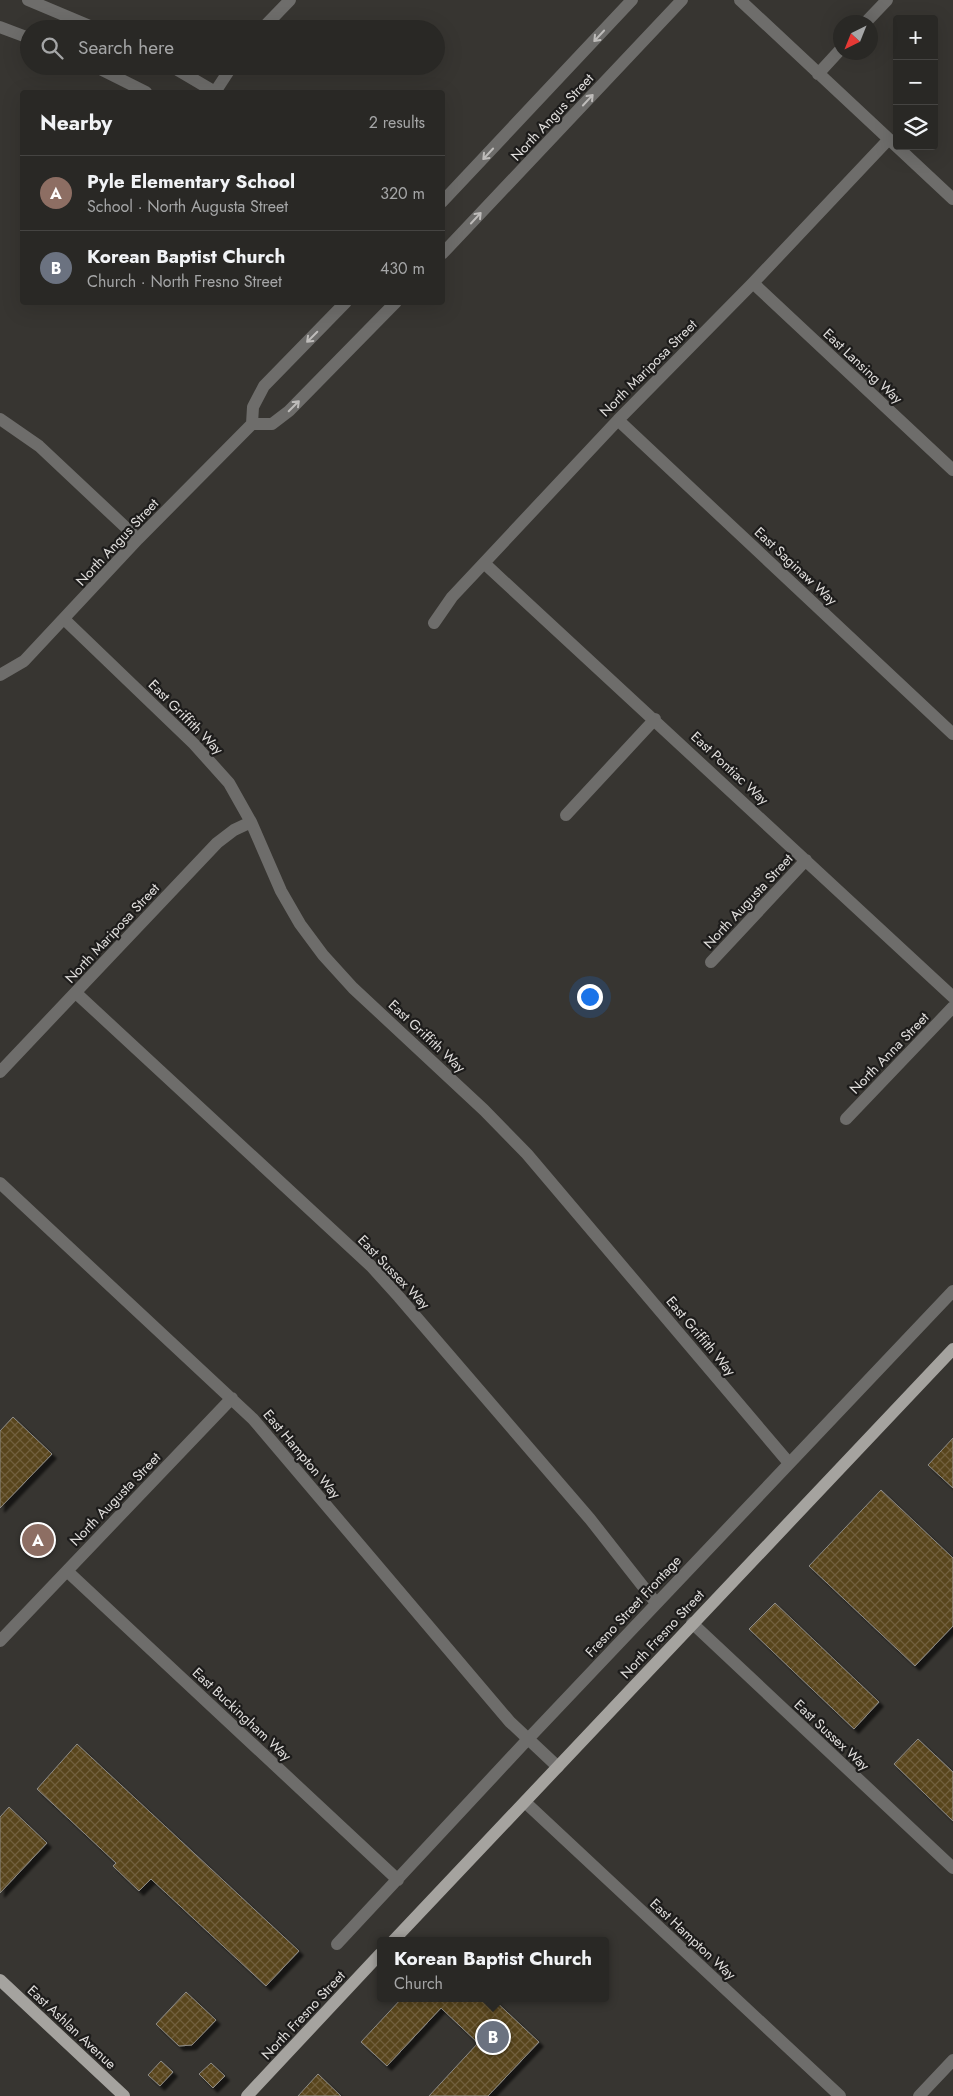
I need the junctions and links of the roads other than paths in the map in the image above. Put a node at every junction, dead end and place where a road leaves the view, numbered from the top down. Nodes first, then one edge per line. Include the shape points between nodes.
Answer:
1 (28, 0) edge
2 (290, 0) edge
3 (632, 0) edge
4 (682, 0) edge
5 (740, 0) edge
6 (888, 0) edge
7 (873, 15) edge
8 (76, 20) edge
9 (271, 20) edge
10 (0, 27) edge
11 (20, 35) edge
12 (833, 58) edge
13 (818, 74) junction
14 (112, 75) edge
15 (186, 75) edge
16 (226, 75) edge
17 (142, 90) edge
18 (212, 90) edge
19 (216, 90) edge
20 (889, 139) junction
21 (445, 199) edge
22 (953, 199) edge
23 (445, 251) edge
24 (754, 283) junction
25 (343, 305) edge
26 (393, 305) edge
27 (0, 419) edge
28 (618, 420) junction
29 (252, 424) junction
30 (953, 470) edge
31 (138, 539) junction
32 (484, 563) junction
33 (65, 620) junction
34 (434, 623) dead end
35 (0, 675) edge
36 (656, 719) junction
37 (953, 734) edge
38 (566, 816) dead end
39 (251, 822) junction
40 (806, 860) junction
41 (711, 962) dead end
42 (76, 993) junction
43 (953, 997) edge
44 (953, 1007) edge
45 (0, 1072) edge
46 (846, 1119) dead end
47 (0, 1183) edge
48 (953, 1291) edge
49 (953, 1349) edge
50 (232, 1398) junction
51 (789, 1463) junction
52 (67, 1571) junction
53 (656, 1603) junction
54 (692, 1624) junction
55 (0, 1641) edge
56 (528, 1739) junction
57 (558, 1768) junction
58 (526, 1803) junction
59 (953, 1868) edge
60 (398, 1880) junction
61 (397, 1937) edge
62 (337, 1944) dead end
63 (377, 1957) edge
64 (0, 1980) edge
65 (953, 2060) edge
66 (124, 2096) edge
67 (247, 2096) edge
68 (840, 2096) edge
69 (919, 2096) edge

1 - 8 street
2 - 9 street
3 -> 21 street, North Angus Street
23 -> 4 street, North Angus Street
5 - 13 street
6 - 7 street
10 - 11 street
12 - 13 street
13 - 20 street
14 - 17 street
15 - 18 street
16 - 19 street
20 - 22 street
20 - 24 street, North Mariposa Street
24 - 28 street, North Mariposa Street
24 - 30 street, East Lansing Way
25 -> 29 street via 264,386 253,407
29 -> 26 street via 272,424 289,411
27 - 31 street via 38,446
28 - 32 street, North Mariposa Street
28 - 37 street, East Saginaw Way
29 - 31 street, North Angus Street
31 - 33 street, North Angus Street
32 - 34 street, North Mariposa Street via 452,597
32 - 36 street, East Pontiac Way
33 - 35 street, North Angus Street via 24,661
33 - 39 street, East Griffith Way via 194,744 229,783
36 - 38 street
36 - 40 street, East Pontiac Way
39 - 42 street, North Mariposa Street via 234,830 217,844
39 - 51 street, East Griffith Way via 281,891 323,955 353,988 528,1154
40 - 41 street, North Augusta Street
40 - 43 street, East Pontiac Way
42 - 45 street, North Mariposa Street
42 - 53 street, East Sussex Way via 371,1266 590,1520
44 - 46 street, North Anna Street
47 - 50 street, East Hampton Way
48 - 51 street, Fresno Street Frontage
49 - 54 main road, North Fresno Street
50 - 52 street, North Augusta Street
50 - 56 street, East Hampton Way
51 - 53 street, Fresno Street Frontage
52 - 55 street, North Augusta Street
52 - 60 street, East Buckingham Way
53 - 56 street, Fresno Street Frontage
54 - 57 main road, North Fresno Street
54 - 59 street, East Sussex Way
56 - 57 street, East Hampton Way
56 - 60 street, Fresno Street Frontage
57 - 58 main road, North Fresno Street
58 - 61 main road, North Fresno Street
58 - 68 street, East Hampton Way
60 - 62 street, Fresno Street Frontage
63 - 67 main road, North Fresno Street
64 - 66 main road, East Ashlan Avenue
65 - 69 street

